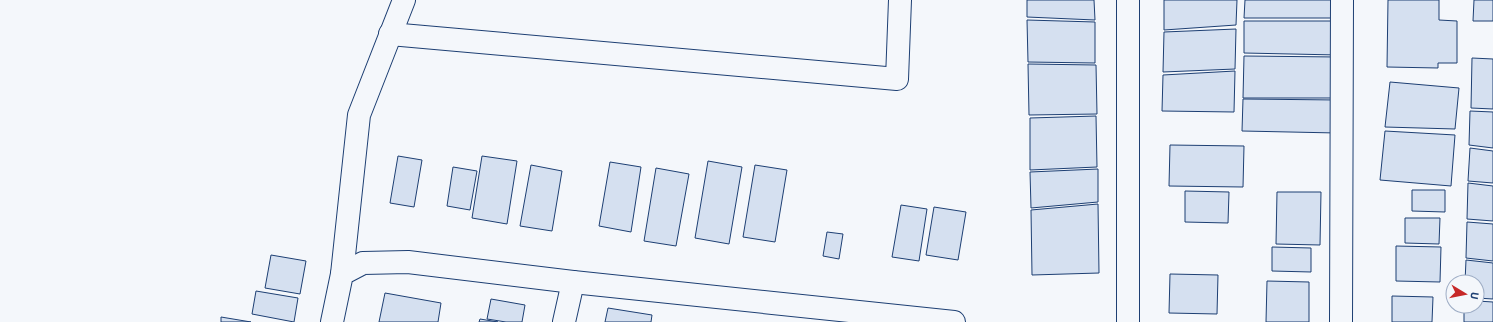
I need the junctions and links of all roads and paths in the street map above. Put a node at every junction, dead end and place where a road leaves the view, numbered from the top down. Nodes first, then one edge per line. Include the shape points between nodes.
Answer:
1 (404, 0) edge
2 (900, 0) edge
3 (1128, 0) edge
4 (1342, 0) edge
5 (390, 34) junction
6 (342, 274) junction
7 (573, 282) junction
8 (787, 313) edge
9 (332, 322) edge
10 (564, 322) edge
11 (954, 322) edge
12 (1128, 322) edge
13 (1341, 322) edge

1 - 5 street
2 - 5 street via 897,79
3 - 12 street
4 - 13 street
5 - 6 street via 359,115
6 - 7 street via 363,263 408,262
6 - 9 street
7 - 8 street
7 - 10 street
8 - 11 street

